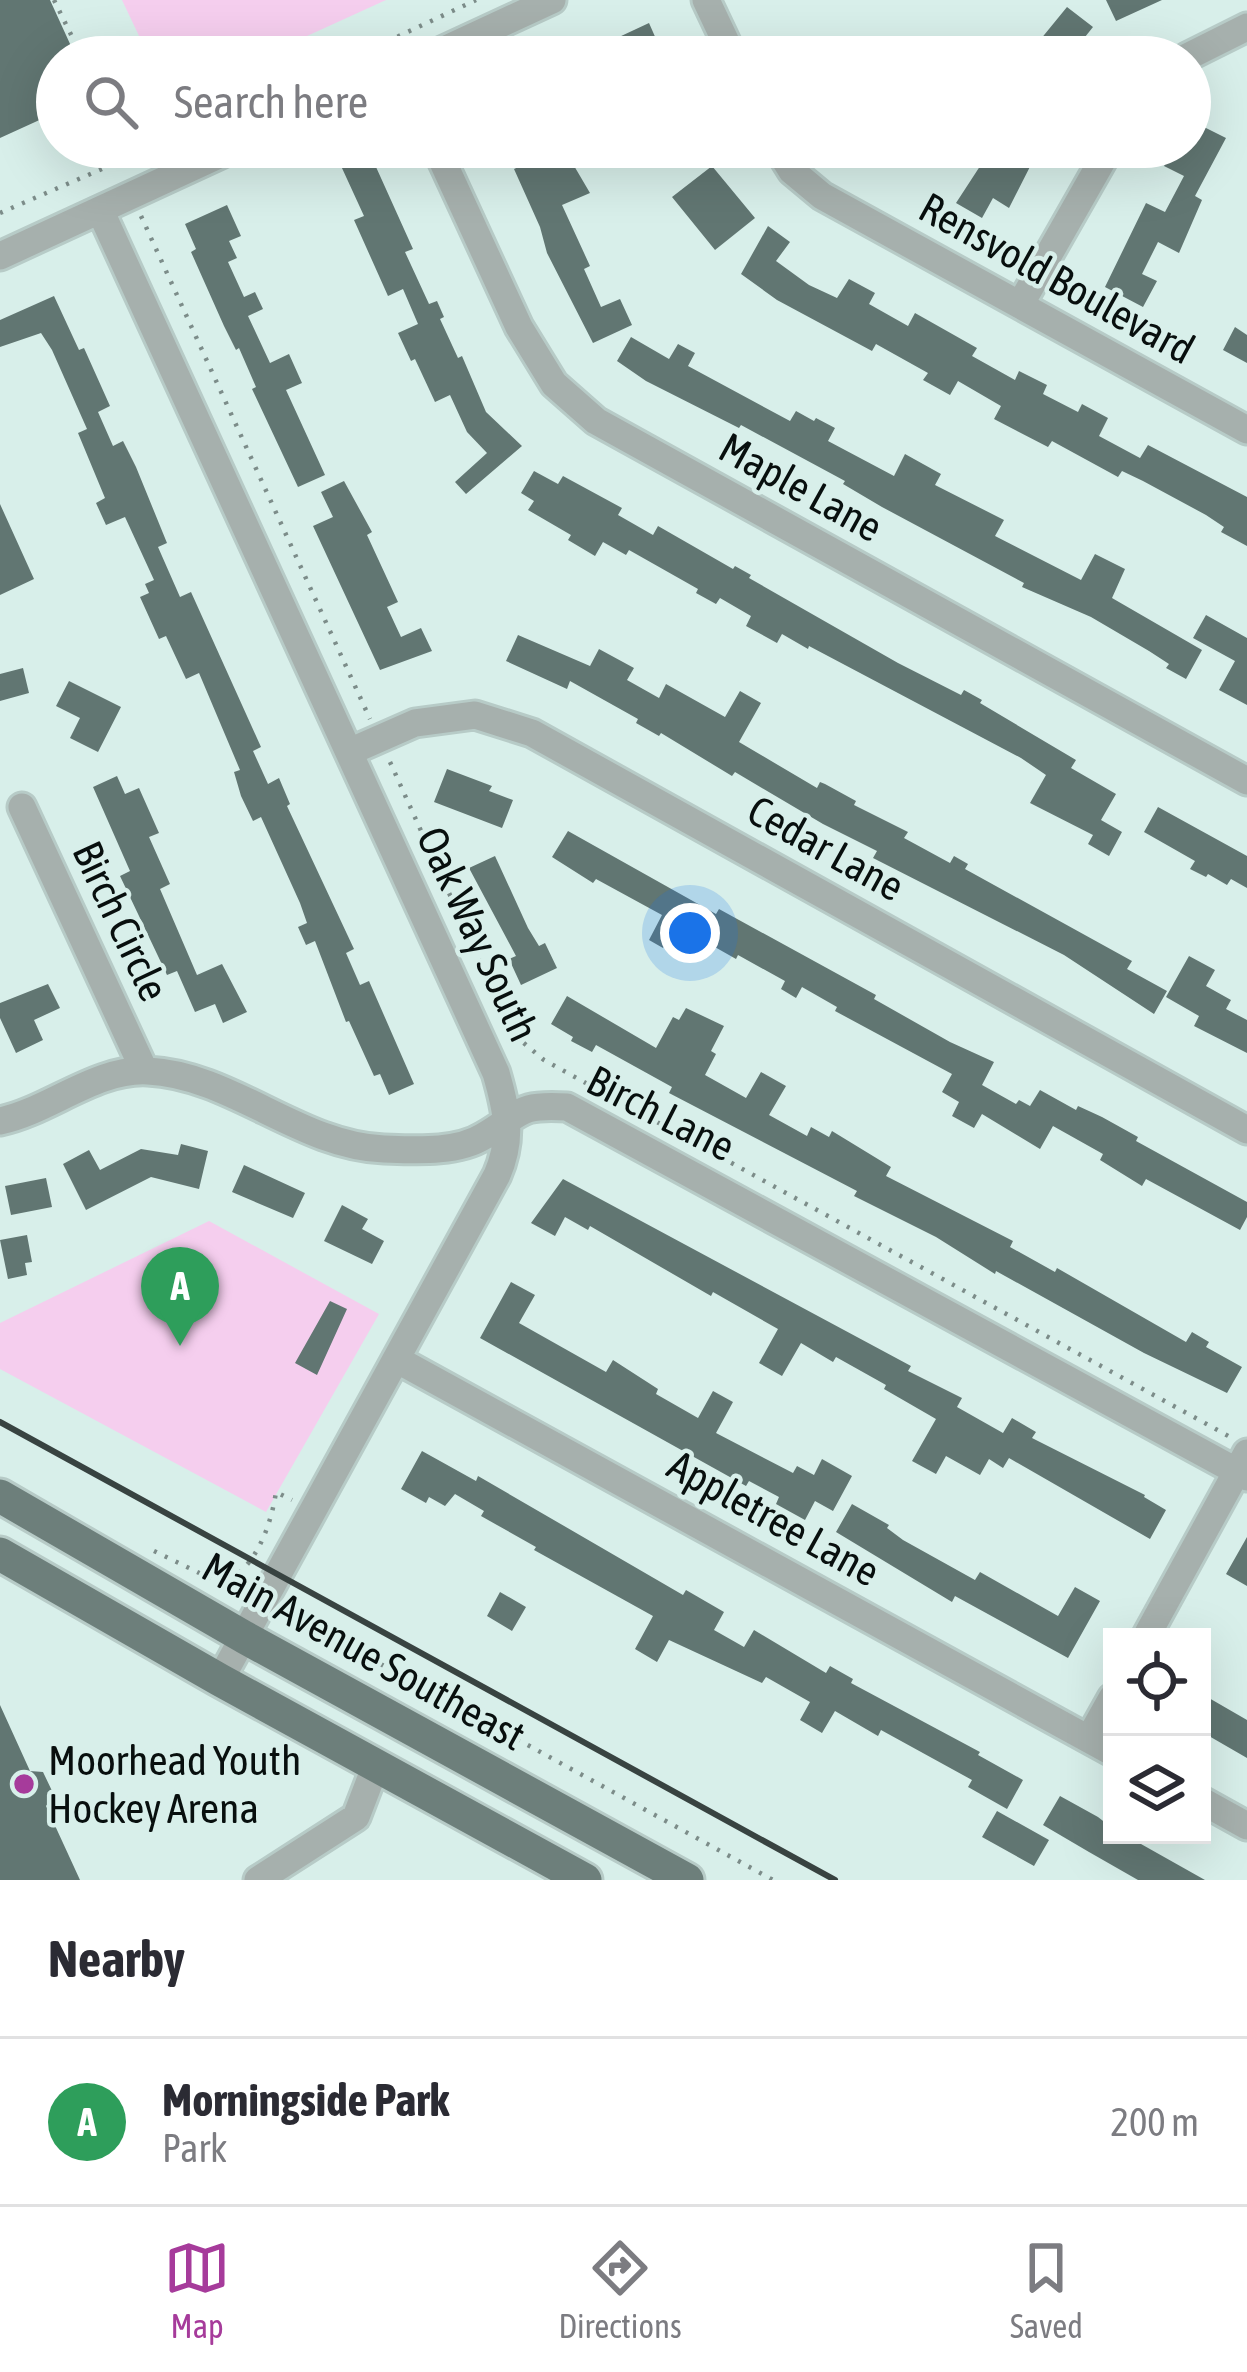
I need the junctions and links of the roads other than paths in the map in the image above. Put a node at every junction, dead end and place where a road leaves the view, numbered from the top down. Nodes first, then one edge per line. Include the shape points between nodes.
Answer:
1 (552, 0) edge
2 (706, 0) edge
3 (1247, 27) edge
4 (474, 36) edge
5 (723, 36) edge
6 (1211, 45) edge
7 (191, 168) edge
8 (446, 168) edge
9 (790, 168) edge
10 (1098, 168) edge
11 (100, 210) junction
12 (0, 256) edge
13 (1020, 305) junction
14 (1247, 430) edge
15 (349, 752) junction
16 (1247, 781) edge
17 (22, 807) dead end
18 (144, 1070) junction
19 (508, 1116) junction
20 (0, 1121) edge
21 (1247, 1130) edge
22 (396, 1359) junction
23 (1242, 1461) edge
24 (0, 1496) edge
25 (0, 1554) edge
26 (1151, 1628) edge
27 (244, 1637) junction
28 (220, 1680) junction
29 (1101, 1746) edge
30 (376, 1766) junction
31 (1211, 1806) edge
32 (1247, 1826) edge
33 (258, 1880) edge
34 (585, 1880) edge
35 (687, 1880) edge

1 - 4 street
2 - 5 street
3 - 6 street
7 - 11 street
8 - 16 street, Maple Lane via 519,327 554,384 596,421
9 - 13 street, Rensvold Boulevard via 822,196
10 - 13 street
11 - 12 street
11 - 15 street, Oak Way South
13 - 14 street, Rensvold Boulevard
15 - 19 street, Oak Way South via 496,1073
15 - 21 street, Cedar Lane via 416,723 475,715 532,733
17 - 18 street, Birch Circle
18 - 19 street, Birch Lane via 182,1076 340,1141 380,1149 454,1147
18 - 20 street
19 - 22 street, Oak Way South via 497,1175
19 - 23 street, Birch Lane via 536,1105 567,1106
22 - 27 street, Oak Way South
22 - 29 street, Appletree Lane
23 - 26 street
24 - 27 main road, Main Avenue Southeast
25 - 28 main road
27 - 28 street, Oak Way South
27 - 35 main road, Main Avenue Southeast
28 - 30 main road
30 - 33 street via 356,1817
30 - 34 main road
31 - 32 street

